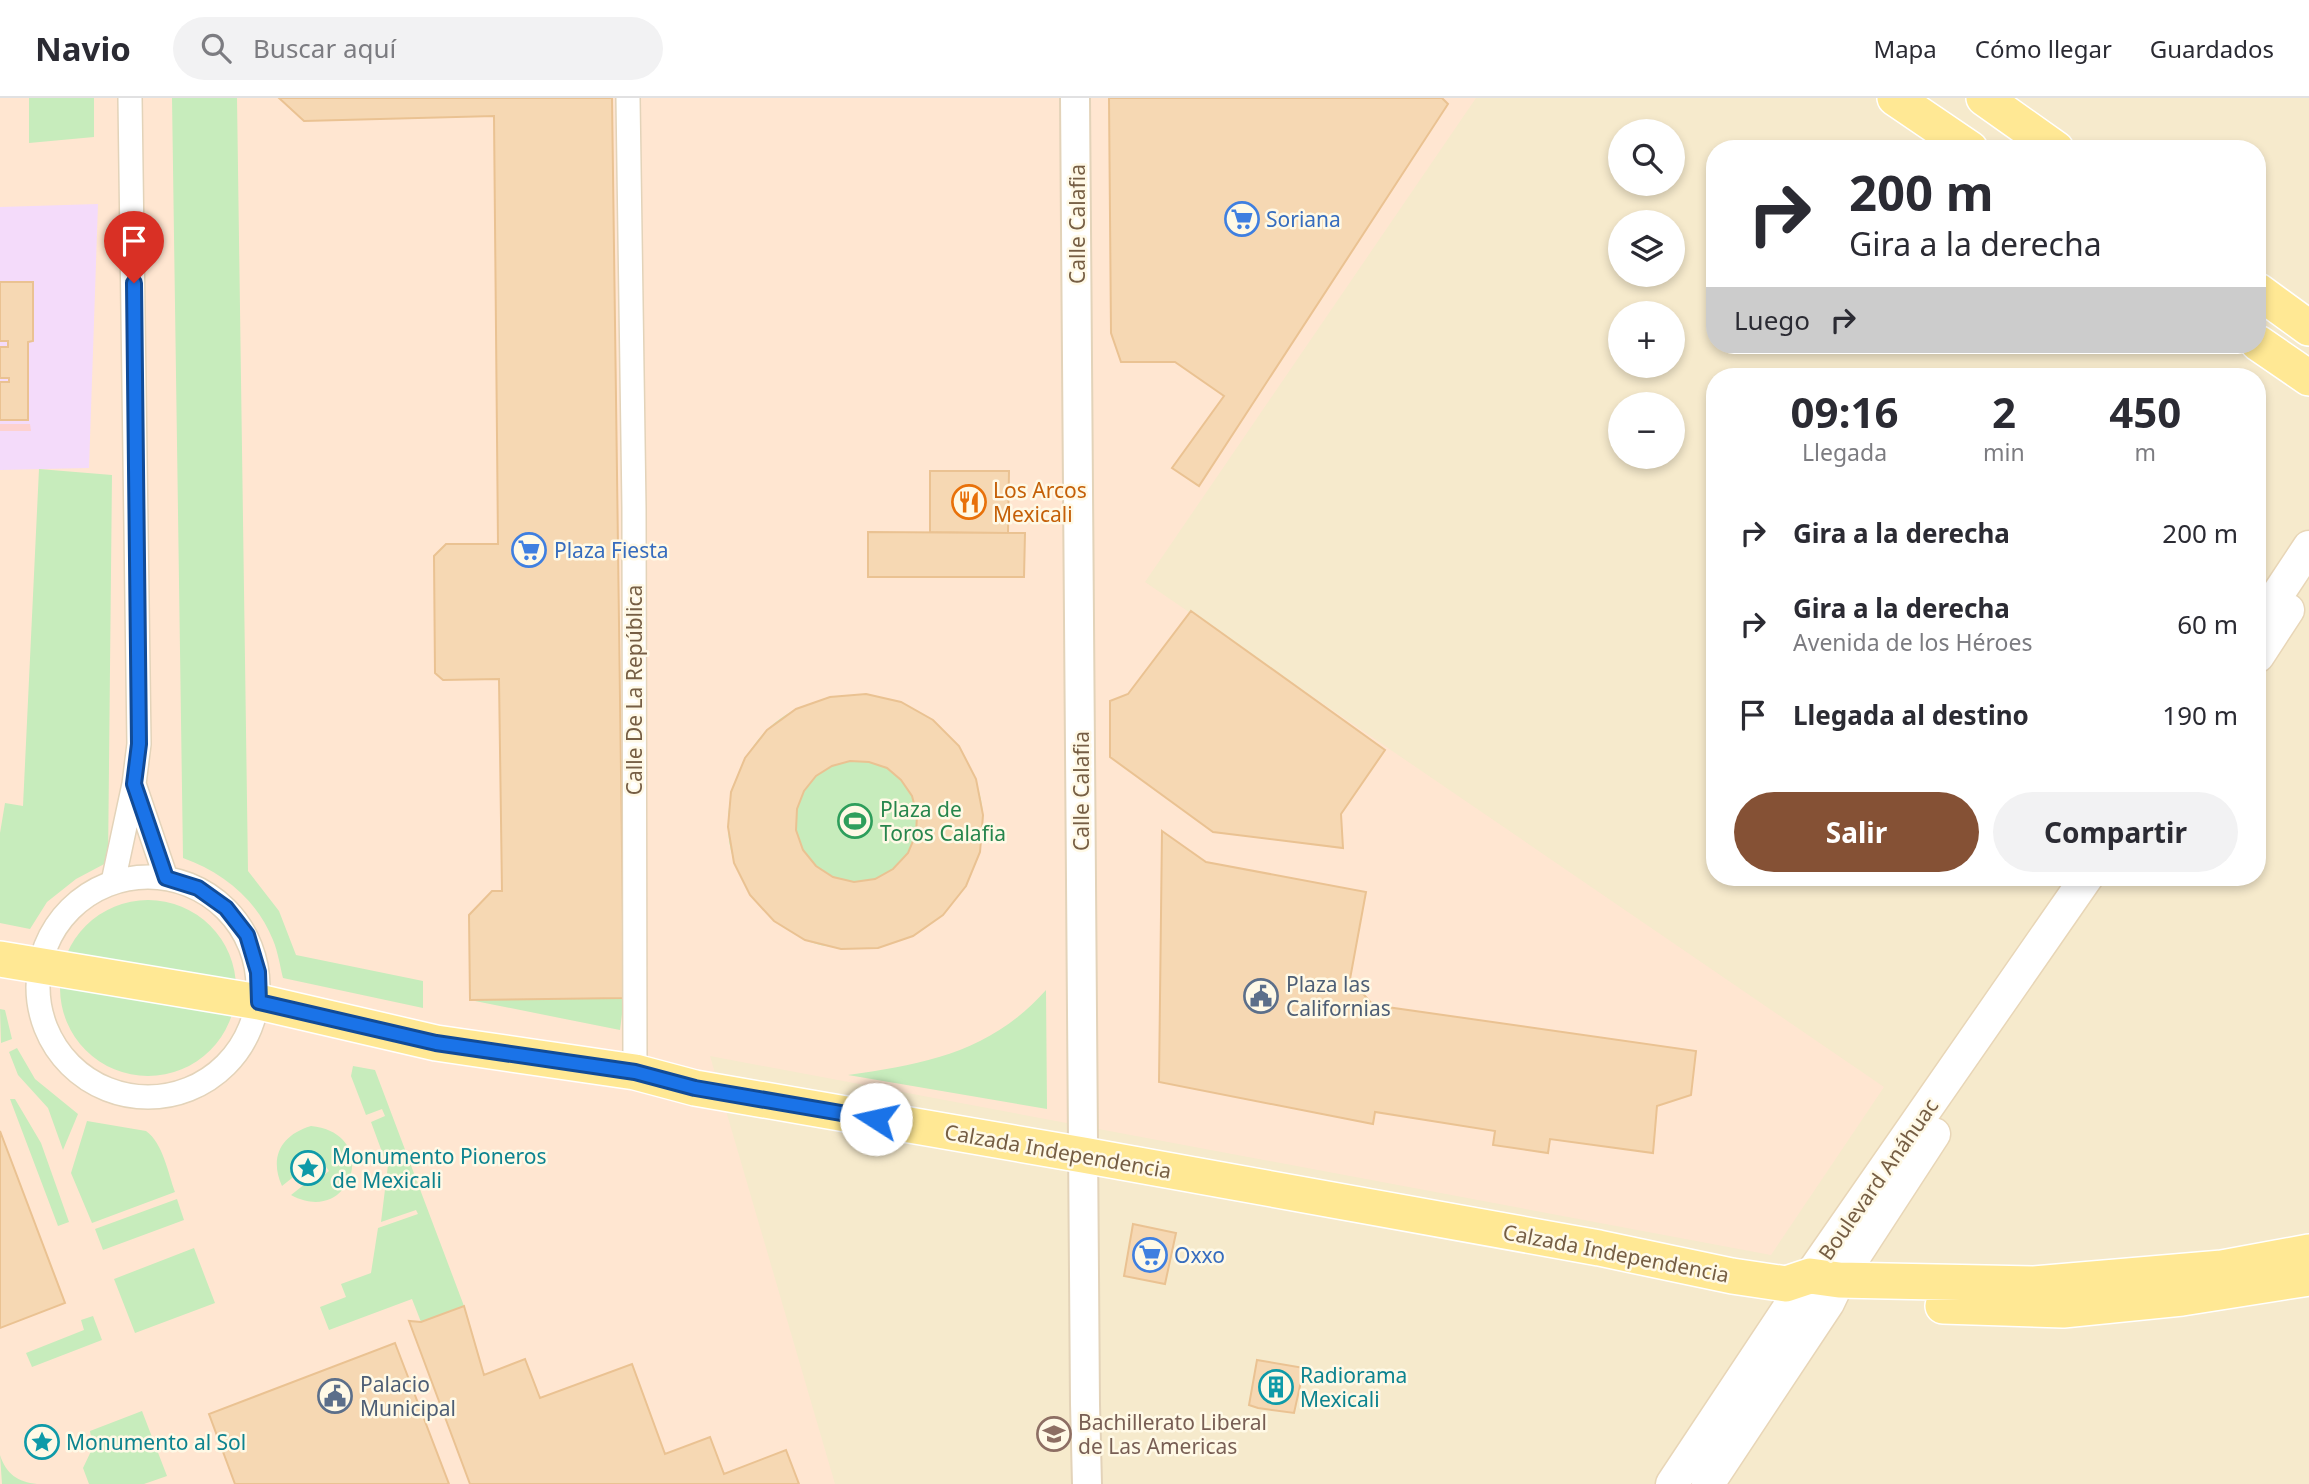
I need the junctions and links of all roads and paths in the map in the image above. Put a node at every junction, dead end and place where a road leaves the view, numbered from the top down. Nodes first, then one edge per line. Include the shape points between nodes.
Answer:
1 (130, 98) edge
2 (628, 98) edge
3 (1076, 98) edge
4 (1895, 98) edge
5 (1984, 98) edge
6 (1957, 140) edge
7 (2043, 140) edge
8 (2266, 297) edge
9 (2309, 328) edge
10 (2266, 348) edge
11 (2309, 378) edge
12 (2309, 547) edge
13 (2309, 582) edge
14 (2266, 612) edge
15 (2266, 644) edge
16 (134, 784) junction
17 (166, 878) junction
18 (113, 883) junction
19 (2081, 886) edge
20 (2100, 886) edge
21 (0, 959) edge
22 (39, 966) junction
23 (259, 1002) junction
24 (635, 1072) junction
25 (1083, 1155) junction
26 (2309, 1252) edge
27 (2309, 1278) edge
28 (1811, 1288) junction
29 (1087, 1484) edge
30 (1672, 1484) edge
31 (1708, 1484) edge

1 - 16 street via 139,732
2 - 24 street, Calle De La República
3 - 25 street, Calle Calafia
4 - 6 main road
5 - 7 main road
8 - 9 main road
10 - 11 main road
12 - 14 main road
13 - 15 main road
16 - 17 street
16 - 18 street
17 - 18 street
17 - 23 street via 198,888 226,908 247,935 258,972
18 - 22 street via 87,895 65,915
19 - 28 main road, Boulevard Anáhuac
20 - 28 main road, Boulevard Anáhuac
21 - 22 main road, Calzada Independencia
22 - 23 main road, Calzada Independencia
22 - 23 street via 38,999 46,1031 80,1074 118,1094 151,1098 200,1086 229,1064 249,1036
23 - 24 main road, Calzada Independencia via 436,1043
24 - 25 main road, Calzada Independencia via 695,1088
25 - 28 main road, Calzada Independencia
25 - 29 street, Calle Calafia
26 - 28 main road, Calzada Independencia via 2221,1268 2034,1284
27 - 28 main road, Calzada Independencia via 2063,1310
28 - 30 main road, Boulevard Anáhuac
28 - 31 main road, Boulevard Anáhuac

